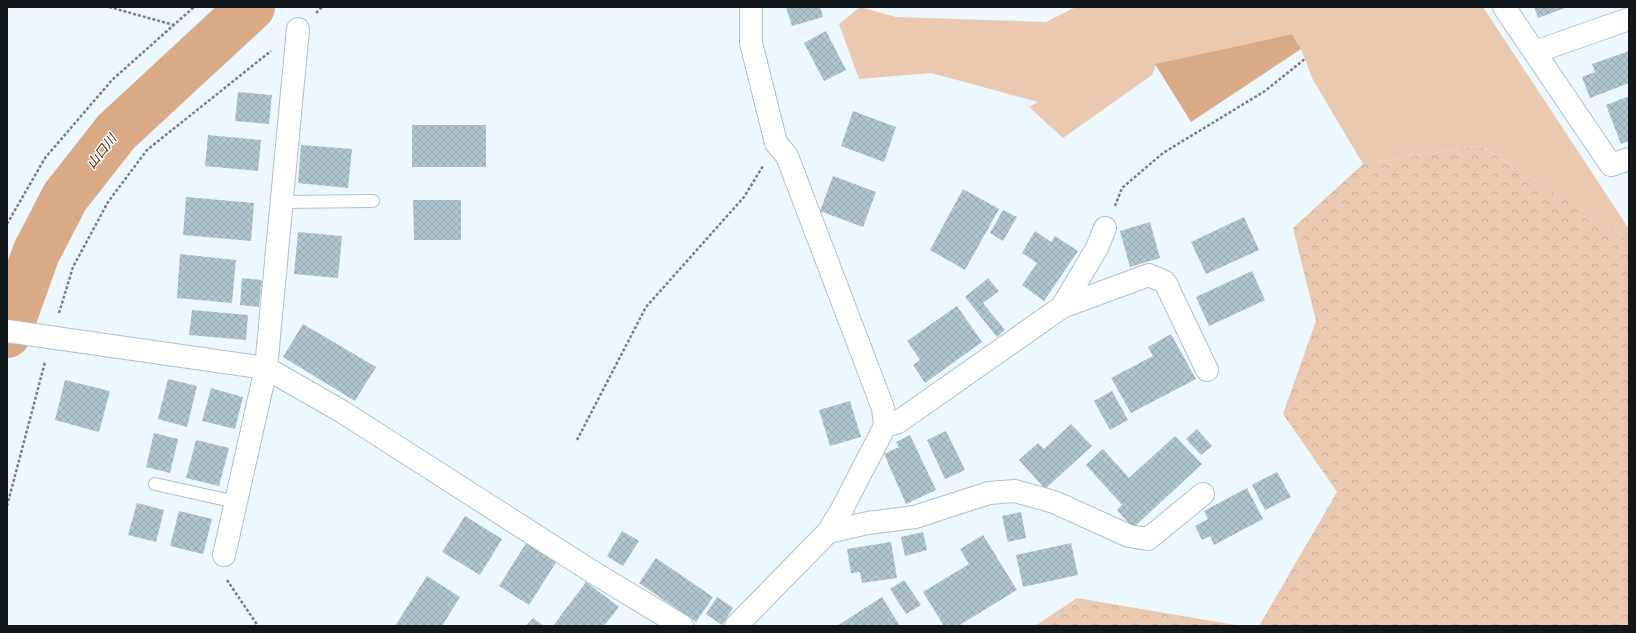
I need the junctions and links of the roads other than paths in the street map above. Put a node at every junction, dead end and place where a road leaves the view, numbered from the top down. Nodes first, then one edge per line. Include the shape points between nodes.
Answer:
1 (751, 7) edge
2 (1504, 7) edge
3 (1629, 19) edge
4 (298, 29) road end
5 (1535, 52) junction
6 (1629, 159) edge
7 (373, 201) dead end
8 (282, 202) junction
9 (1105, 228) road end
10 (1062, 307) junction
11 (7, 331) edge
12 (266, 368) junction
13 (1207, 370) dead end
14 (884, 426) junction
15 (155, 484) dead end
16 (1203, 494) dead end
17 (236, 502) junction
18 (828, 532) junction
19 (224, 555) road end
20 (682, 626) edge
21 (736, 626) edge

1 - 14 street via 750,43 776,143 787,156 883,408
2 - 5 street
3 - 5 street
4 - 8 street
5 - 6 street via 1611,165
7 - 8 lane
8 - 12 street
9 - 10 street via 1097,248
10 - 13 street via 1149,275 1165,282
10 - 14 street via 898,422
11 - 12 street
12 - 17 street
12 - 20 street via 341,411 591,571
14 - 18 street
15 - 17 lane
16 - 18 street via 1148,539 1129,536 1054,502 1015,491 989,492 915,517 868,523
17 - 19 street
18 - 21 street

